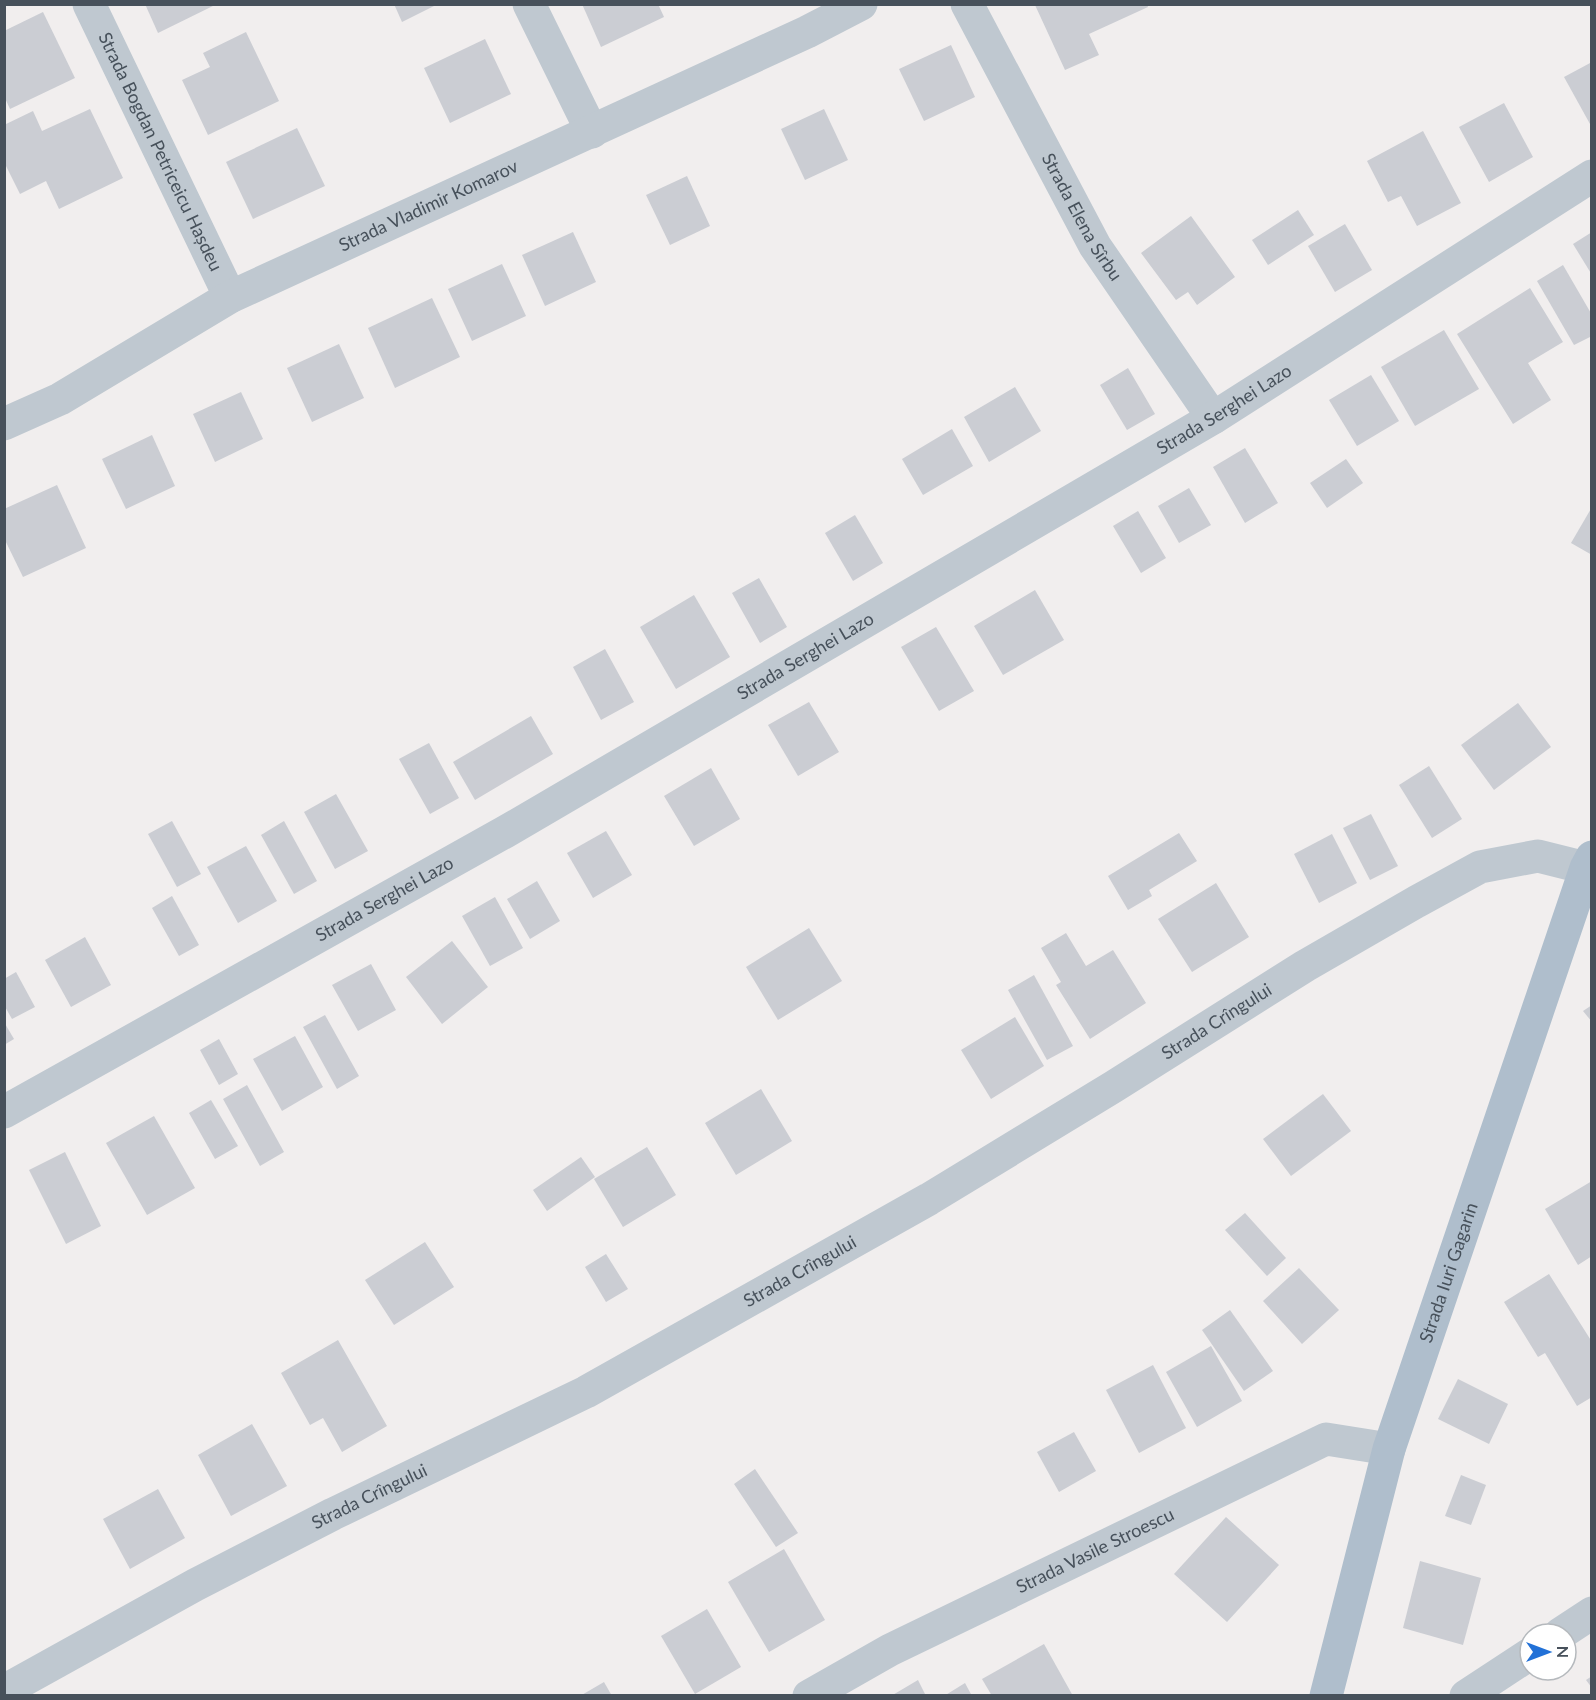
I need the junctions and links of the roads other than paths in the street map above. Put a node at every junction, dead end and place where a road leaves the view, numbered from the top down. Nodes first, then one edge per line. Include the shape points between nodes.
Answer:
1 (89, 4) edge
2 (529, 4) edge
3 (861, 4) edge
4 (967, 4) edge
5 (592, 132) junction
6 (1592, 176) edge
7 (230, 297) junction
8 (1213, 418) junction
9 (4, 423) edge
10 (1589, 862) edge
11 (4, 1112) edge
12 (1389, 1449) junction
13 (1592, 1613) edge
14 (1578, 1622) edge
15 (1518, 1662) edge
16 (4, 1692) edge
17 (809, 1695) edge
18 (1326, 1695) edge
19 (1466, 1695) edge

1 - 7 street, Strada Bogdan Petriceicu Hașdeu
2 - 5 street
3 - 5 street, Strada Vladimir Komarov
4 - 8 street, Strada Elena Sîrbu via 1095,246
5 - 7 street, Strada Vladimir Komarov
6 - 8 street, Strada Serghei Lazo
7 - 9 street, Strada Vladimir Komarov via 60,399
8 - 11 street, Strada Serghei Lazo via 505,832
10 - 12 main road, Strada Iuri Gagarin
10 - 16 street, Strada Crîngului via 1538,856 1480,867 1305,966 929,1199 586,1392 195,1585
12 - 17 street, Strada Vasile Stroescu via 1326,1439 890,1650
12 - 18 main road, Strada Iuri Gagarin
13 - 14 street
15 - 19 street

